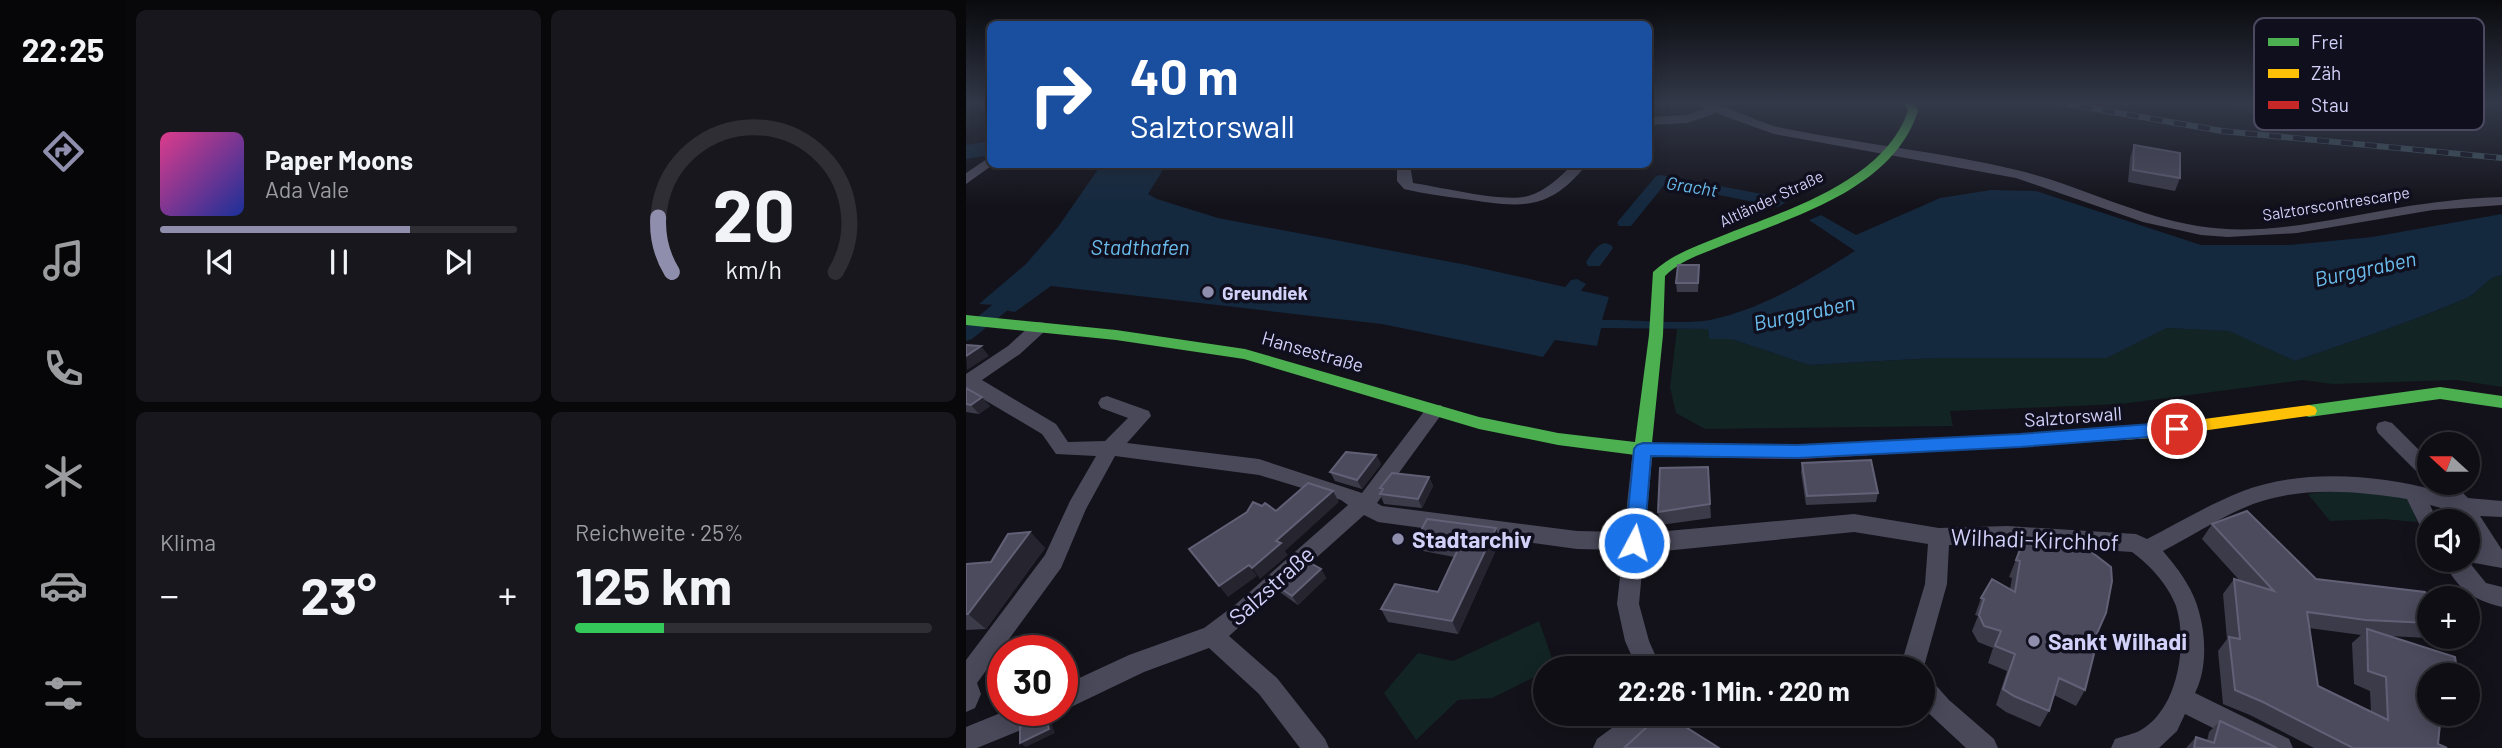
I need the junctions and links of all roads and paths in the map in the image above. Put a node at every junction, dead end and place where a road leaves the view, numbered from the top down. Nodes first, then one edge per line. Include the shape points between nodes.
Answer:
1 (1812, 137) edge
2 (1902, 137) edge
3 (1891, 151) junction
4 (987, 163) edge
5 (1403, 168) edge
6 (1577, 168) edge
7 (966, 180) edge
8 (2502, 201) edge
9 (966, 320) edge
10 (1039, 327) junction
11 (968, 382) edge
12 (2502, 401) edge
13 (1107, 403) dead end
14 (1435, 410) junction
15 (2385, 428) dead end
16 (1110, 448) junction
17 (1643, 449) junction
18 (2417, 460) edge
19 (2414, 492) junction
20 (2452, 495) edge
21 (1363, 504) junction
22 (2463, 506) junction
23 (2422, 509) edge
24 (2502, 509) edge
25 (1939, 537) junction
26 (1634, 543) junction
27 (2147, 549) junction
28 (2480, 555) edge
29 (2499, 559) edge
30 (2464, 572) edge
31 (2502, 597) edge
32 (1212, 636) junction
33 (1644, 656) edge
34 (1915, 656) edge
35 (966, 678) edge
36 (966, 685) edge
37 (1078, 691) edge
38 (2181, 699) junction
39 (966, 700) edge
40 (1935, 703) edge
41 (1000, 726) edge
42 (1635, 726) edge
43 (966, 740) edge
44 (2141, 746) edge
45 (1315, 748) edge
46 (1606, 748) edge
47 (1985, 748) edge
48 (2280, 748) edge

1 - 3 street, Salztorscontrescarpe
2 - 3 main road, Altländer Straße
3 - 8 street, Salztorscontrescarpe via 2021,175 2174,225 2225,233 2273,233 2451,204
3 - 17 main road, Altländer Straße via 1870,170 1800,206 1663,268 1658,275
4 - 7 street
5 - 6 street via 1409,186 1525,202 1547,195
9 - 10 main road, Hansestraße
10 - 11 street
10 - 14 main road, Hansestraße via 1245,354
11 - 16 street via 1049,429 1063,449
12 - 17 main road, Salztorswall via 2440,393 2152,432 2020,441 1798,452
13 - 16 street via 1142,416
14 - 17 main road, Hansestraße via 1558,439
14 - 21 street, Salzstraße
15 - 18 street
16 - 21 street via 1259,467 1348,494
16 - 35 street via 1053,561
17 - 26 street
19 - 22 street
19 - 23 street
19 - 27 street via 2328,484 2271,491 2240,501
20 - 22 street
21 - 26 street via 1378,514
21 - 32 street, Salzstraße
22 - 24 street
22 - 29 street
25 - 26 street via 1854,523
25 - 27 street, Wilhadi-Kirchhof via 2021,536 2136,543
25 - 34 street, Wilhadi-Kirchhof via 1936,584
26 - 33 street via 1628,604
27 - 38 street, Wilhadi-Kirchhof via 2168,573 2188,609 2192,654 2190,679
28 - 29 street
30 - 31 street via 2479,591
32 - 37 street, Salzstraße via 1136,663
32 - 45 street via 1268,686
36 - 39 street
38 - 44 street, Wilhadi-Kirchhof via 2168,722
38 - 48 street
40 - 47 street
41 - 43 street
42 - 46 street

